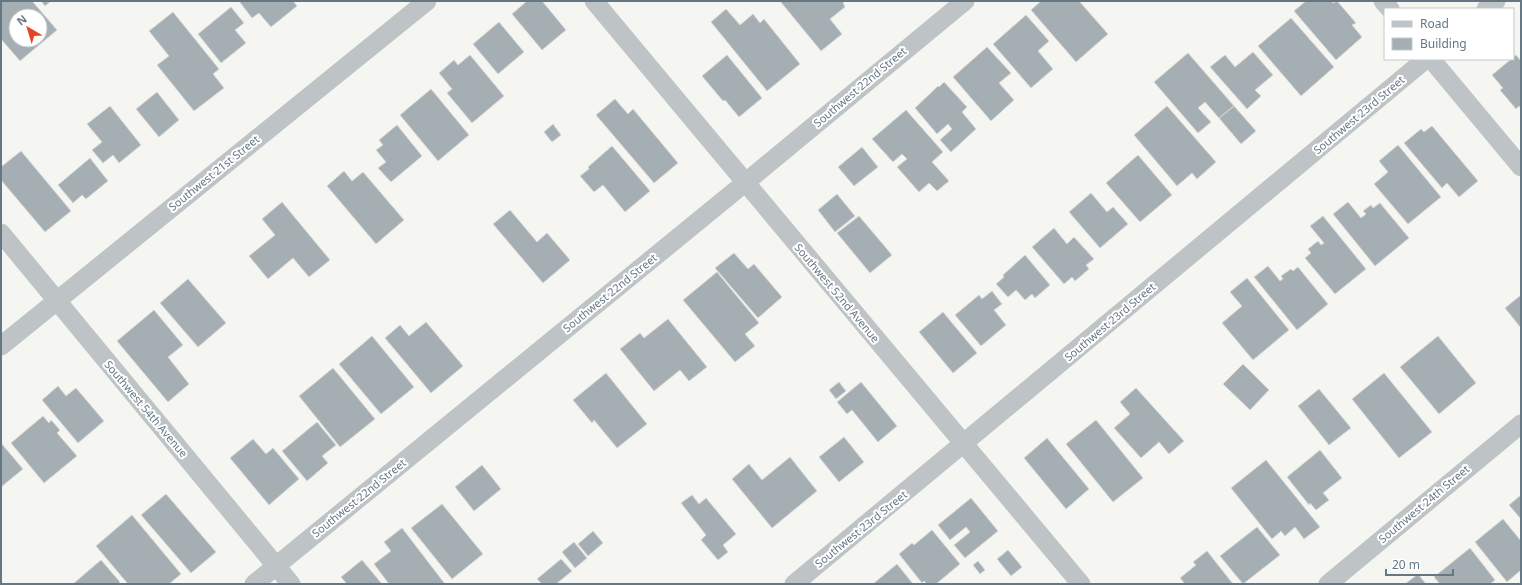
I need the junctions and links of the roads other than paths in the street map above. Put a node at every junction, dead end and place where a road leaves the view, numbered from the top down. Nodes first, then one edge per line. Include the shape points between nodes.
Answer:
1 (427, 1) edge
2 (594, 1) edge
3 (965, 1) edge
4 (1496, 1) edge
5 (1487, 8) edge
6 (1425, 60) edge
7 (1432, 60) edge
8 (1521, 168) edge
9 (746, 182) junction
10 (1, 233) edge
11 (56, 301) junction
12 (1, 346) edge
13 (1521, 424) edge
14 (963, 444) junction
15 (276, 566) junction
16 (254, 584) edge
17 (291, 584) edge
18 (794, 584) edge
19 (1081, 584) edge
20 (1328, 584) edge

1 - 11 street, Southwest 21st Street
2 - 9 street, Southwest 52nd Avenue
3 - 9 street, Southwest 22nd Street
4 - 5 street
6 - 14 street, Southwest 23rd Street
7 - 8 street
9 - 14 street, Southwest 52nd Avenue
9 - 15 street, Southwest 22nd Street
10 - 11 street, Southwest 54th Avenue
11 - 12 street, Southwest 21st Street
11 - 15 street, Southwest 54th Avenue
13 - 20 street, Southwest 24th Street
14 - 18 street, Southwest 23rd Street
14 - 19 street, Southwest 52nd Avenue
15 - 16 street, Southwest 22nd Street
15 - 17 street, Southwest 54th Avenue

